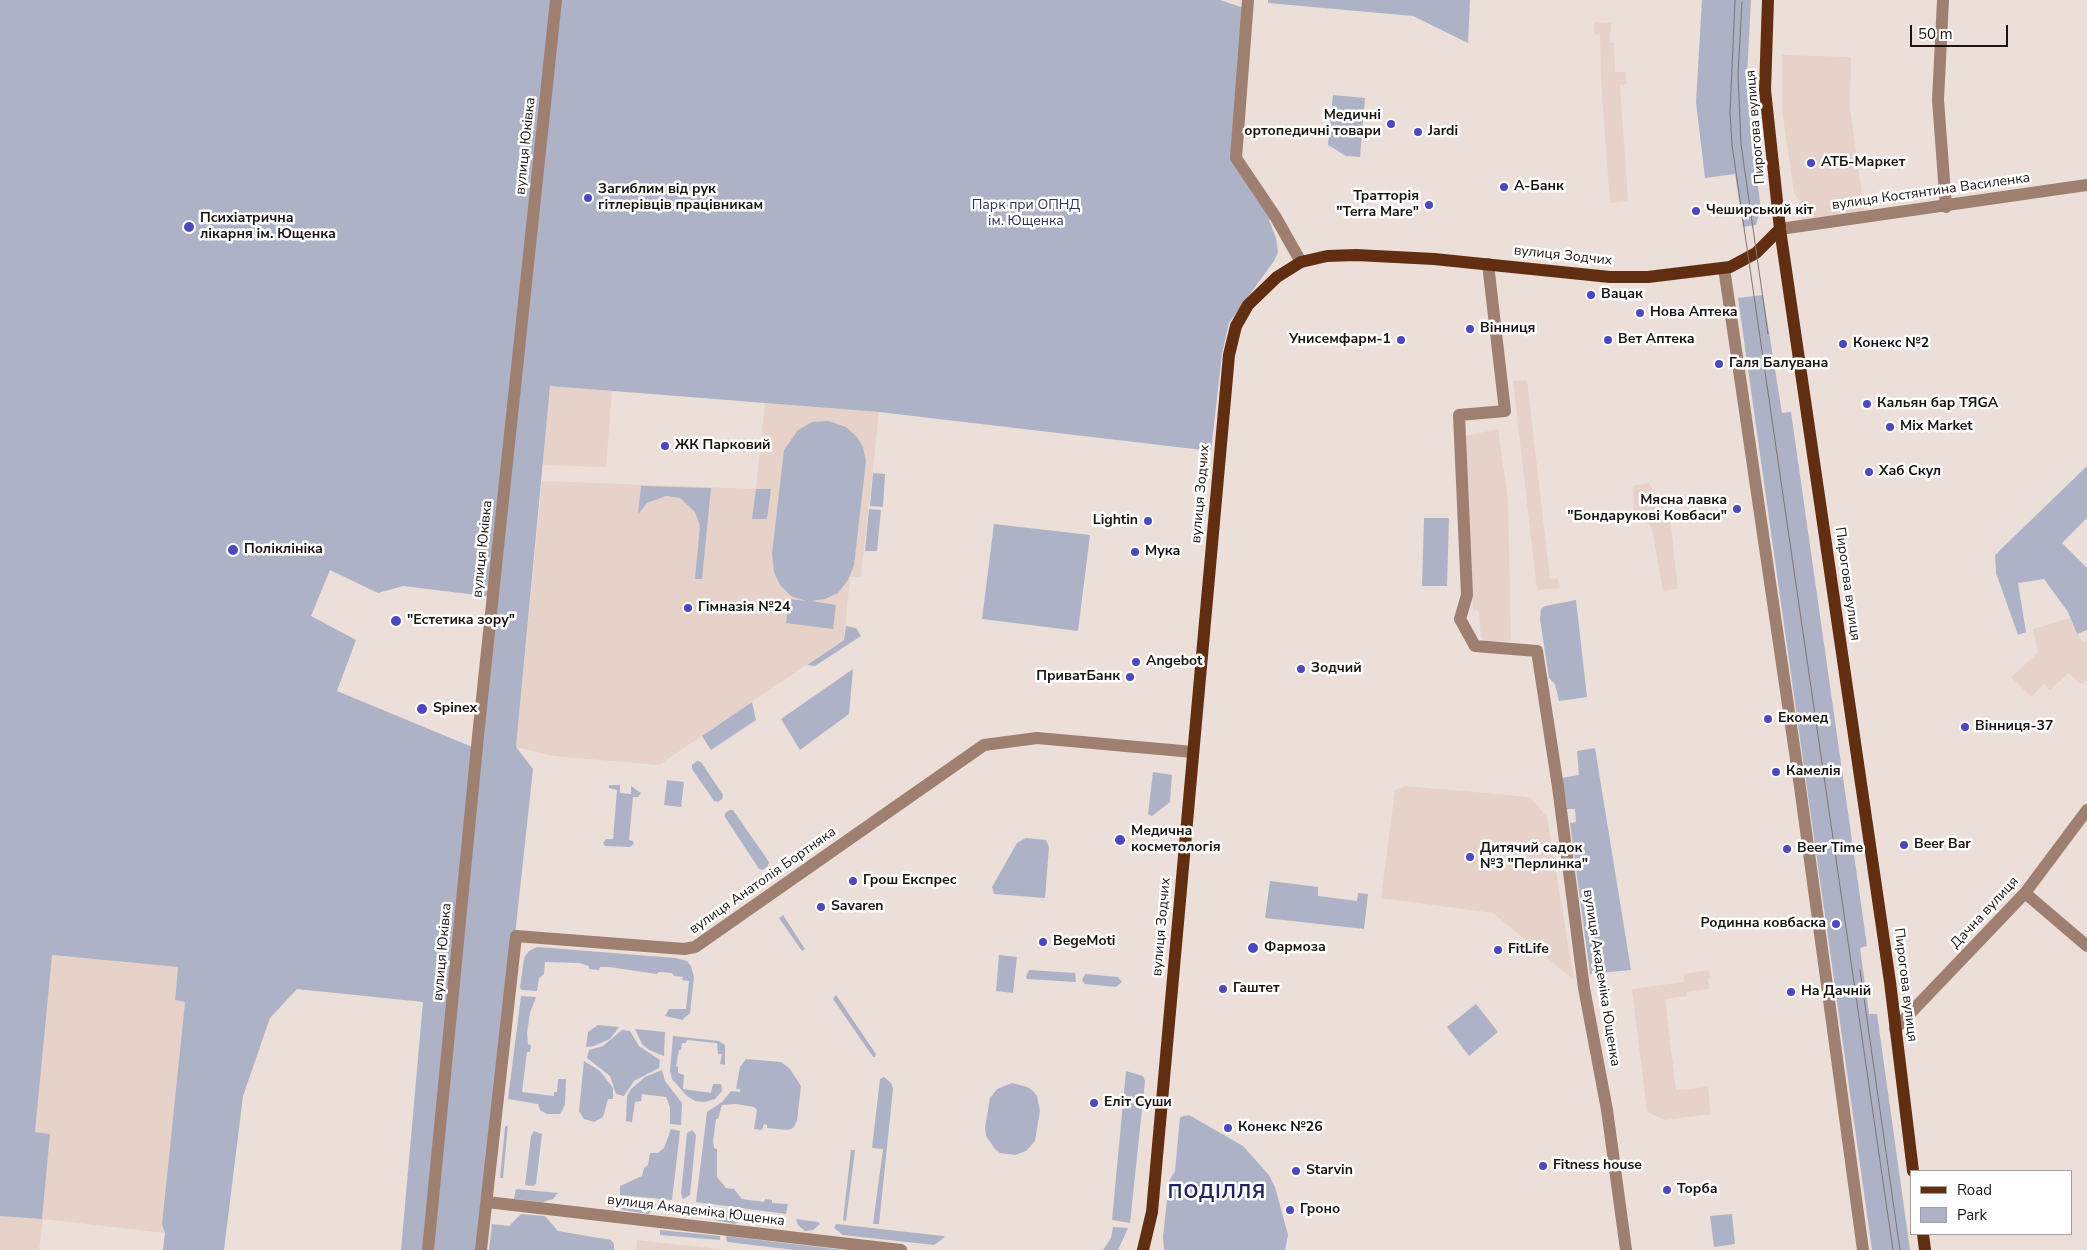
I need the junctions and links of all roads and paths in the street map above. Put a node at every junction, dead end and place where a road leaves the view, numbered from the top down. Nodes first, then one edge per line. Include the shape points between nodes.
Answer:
1 (556, 0) edge
2 (1248, 0) edge
3 (1768, 0) edge
4 (1943, 0) edge
5 (2087, 185) edge
6 (1946, 207) junction
7 (1780, 229) junction
8 (1301, 262) junction
9 (1488, 264) junction
10 (1724, 268) junction
11 (1193, 752) junction
12 (2087, 810) edge
13 (2025, 893) junction
14 (2087, 946) edge
15 (1895, 1029) junction
16 (1914, 1170) edge
17 (487, 1202) junction
18 (1923, 1235) edge
19 (428, 1250) edge
20 (481, 1250) edge
21 (901, 1250) edge
22 (1143, 1250) edge
23 (1626, 1250) edge
24 (1863, 1250) edge
25 (1925, 1250) edge

1 - 19 street, вулиця Юківка via 479,726
2 - 8 street via 1236,158
3 - 7 main road, Пирогова вулиця via 1765,90
4 - 6 street via 1938,100
5 - 6 street, вулиця Костянтина Василенка
6 - 7 street, вулиця Костянтина Василенка
7 - 10 main road, вулиця Зодчих via 1765,247 1748,259
7 - 15 main road, Пирогова вулиця
8 - 9 main road, вулиця Зодчих via 1326,256 1356,255
8 - 11 main road, вулиця Зодчих via 1277,277 1248,305 1236,326 1229,355
9 - 10 main road, вулиця Зодчих via 1610,277 1648,277
9 - 23 street, вулиця Академіка Ющенка via 1505,411 1459,415 1467,595 1460,619 1475,646 1537,651 1584,988 1607,1110
10 - 24 street via 1799,778
11 - 17 street, вулиця Анатолія Бортняка via 1037,738 984,745 695,947 684,949 516,936
11 - 22 main road, вулиця Зодчих via 1152,1212
12 - 13 street, Дачна вулиця
13 - 14 street
13 - 15 street, Дачна вулиця
15 - 16 main road, Пирогова вулиця
17 - 20 street, вулиця Анатолія Бортняка
17 - 21 street, вулиця Академіка Ющенка
18 - 25 main road

